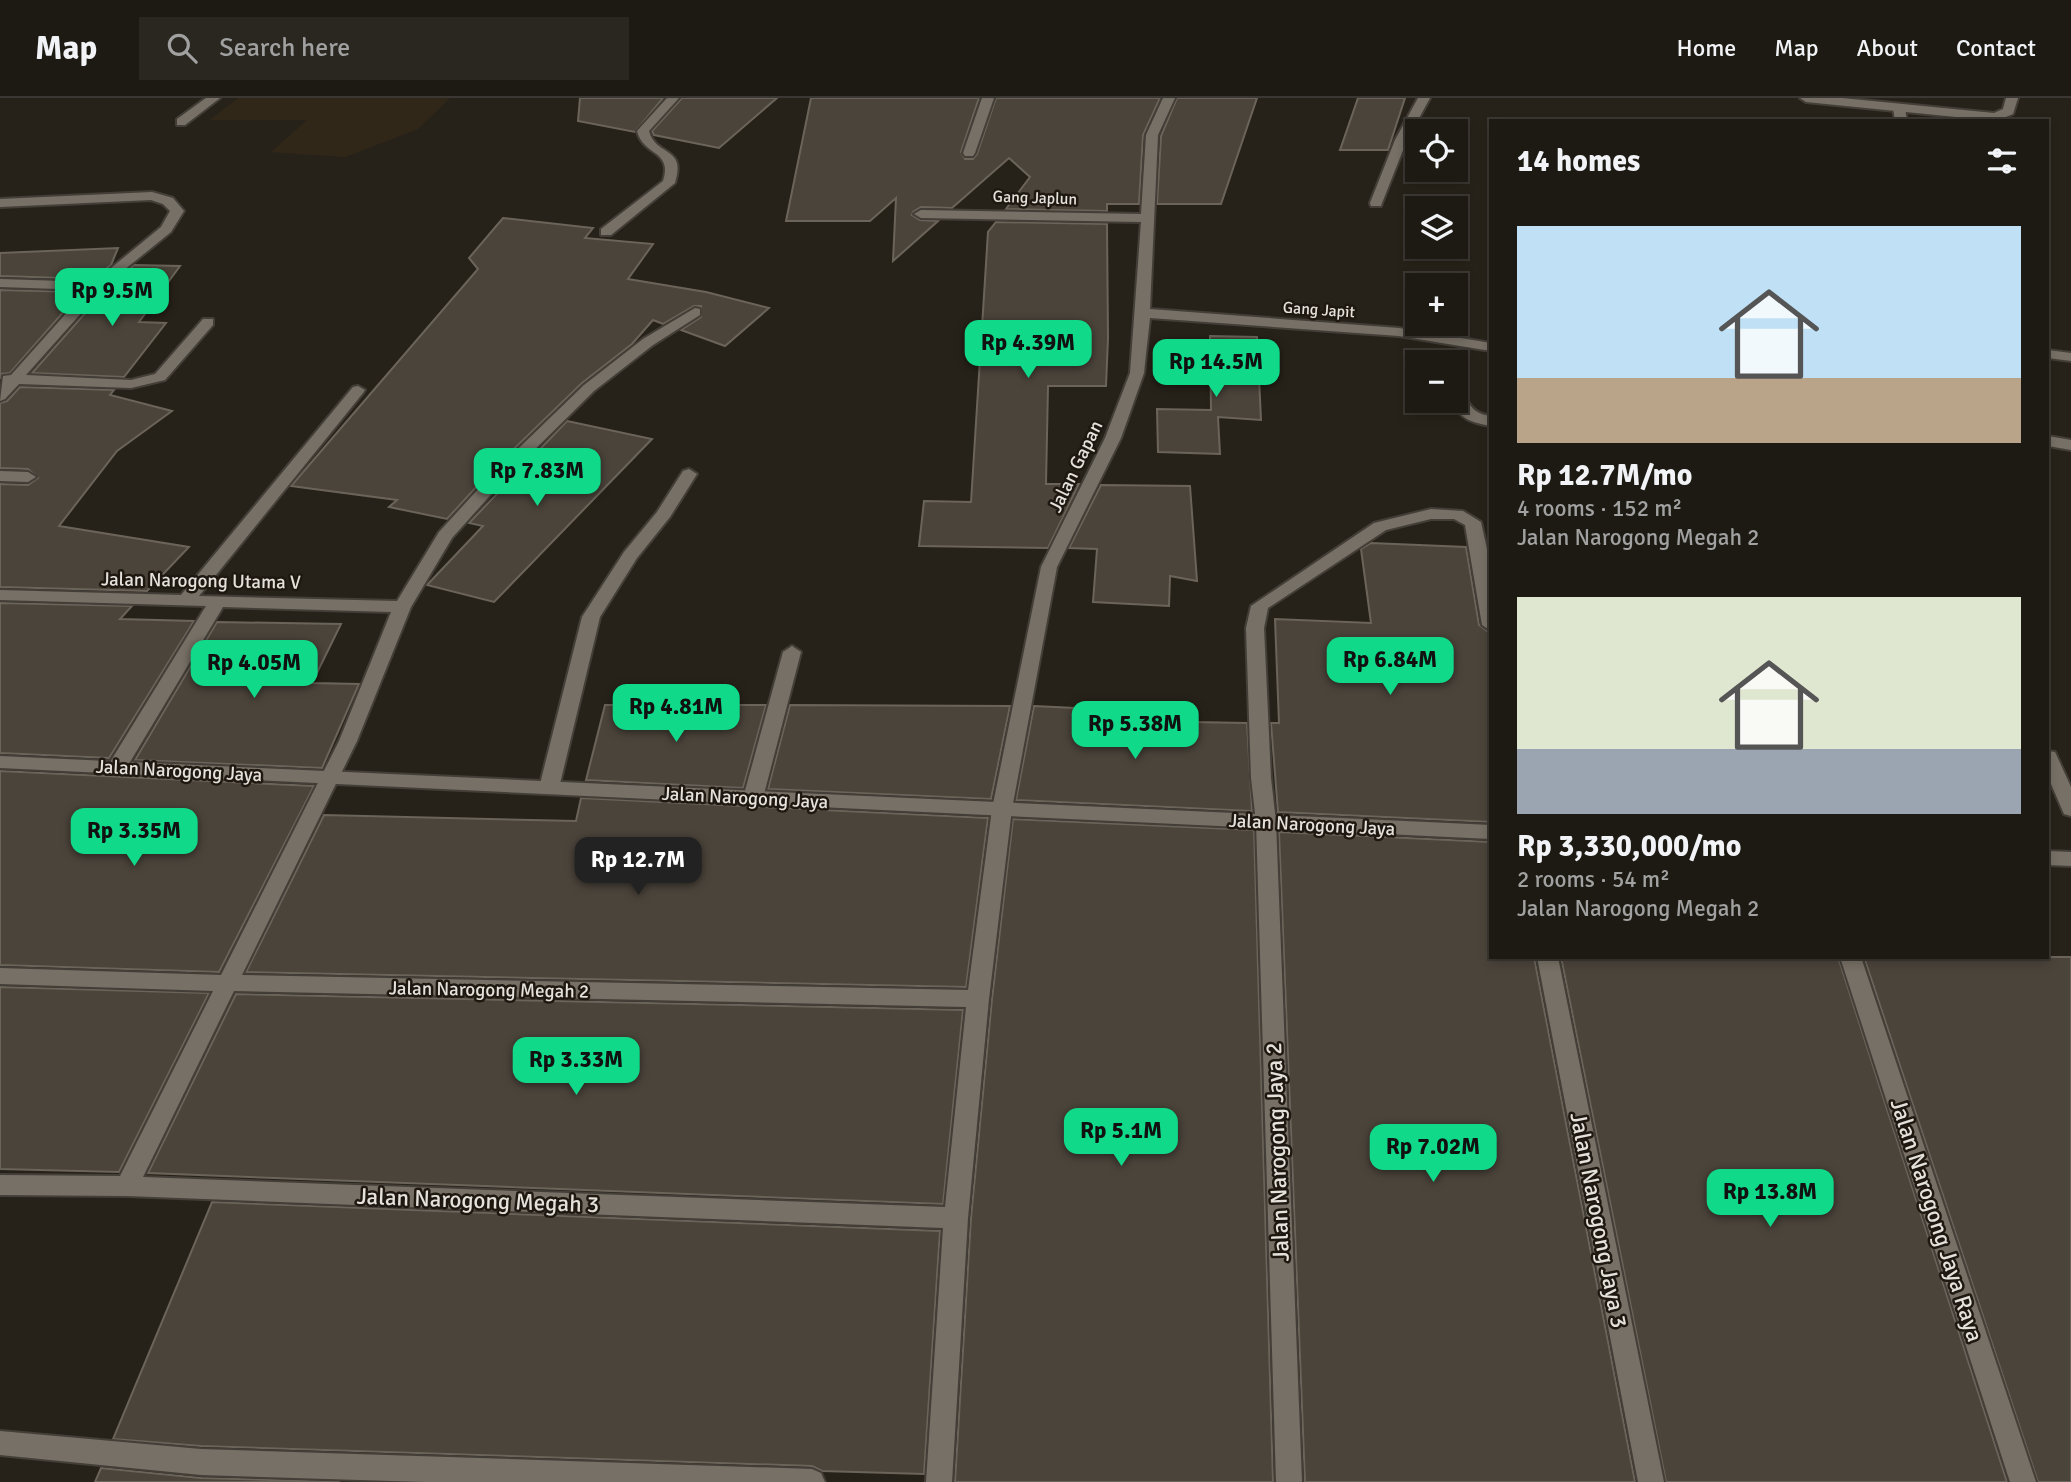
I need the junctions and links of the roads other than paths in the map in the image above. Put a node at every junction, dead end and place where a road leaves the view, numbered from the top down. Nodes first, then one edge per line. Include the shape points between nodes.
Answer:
1 (214, 98) edge
2 (673, 98) edge
3 (988, 98) edge
4 (1169, 98) edge
5 (1424, 98) edge
6 (1806, 98) edge
7 (2012, 98) edge
8 (1900, 114) edge
9 (181, 122) dead end
10 (969, 153) dead end
11 (0, 203) edge
12 (1376, 203) dead end
13 (921, 214) dead end
14 (1147, 218) junction
15 (606, 232) dead end
16 (0, 283) edge
17 (98, 286) junction
18 (695, 312) dead end
19 (1143, 313) junction
20 (208, 322) dead end
21 (1454, 341) junction
22 (1489, 347) edge
23 (1454, 350) edge
24 (2049, 354) edge
25 (2071, 357) edge
26 (7, 379) edge
27 (358, 390) dead end
28 (0, 396) edge
29 (1465, 413) edge
30 (1489, 421) edge
31 (2049, 441) edge
32 (2071, 445) edge
33 (689, 474) dead end
34 (0, 476) edge
35 (28, 477) dead end
36 (0, 595) edge
37 (185, 602) junction
38 (216, 602) junction
39 (402, 607) junction
40 (1489, 611) edge
41 (792, 652) dead end
42 (2049, 760) edge
43 (0, 762) edge
44 (117, 767) junction
45 (328, 777) junction
46 (549, 788) junction
47 (752, 797) junction
48 (1002, 809) junction
49 (2071, 809) edge
50 (1266, 822) junction
51 (1489, 832) edge
52 (2049, 858) edge
53 (2071, 859) edge
54 (1547, 959) edge
55 (1851, 959) edge
56 (0, 976) edge
57 (229, 984) junction
58 (978, 999) junction
59 (0, 1185) edge
60 (127, 1186) junction
61 (957, 1218) junction
62 (0, 1443) edge
63 (812, 1482) edge
64 (939, 1482) edge
65 (1289, 1482) edge
66 (1651, 1482) edge
67 (2023, 1482) edge

1 - 9 street
2 - 15 street via 643,131 645,139 671,160 669,183
3 - 10 street
4 - 14 street, Jalan Gapan via 1152,135
5 - 12 street
6 - 8 street
7 - 8 street via 2009,111 1996,117
11 - 17 street via 152,196 168,201 177,211 166,229
13 - 14 street, Gang Japlun
14 - 19 street, Jalan Gapan
16 - 17 street
17 - 26 street
18 - 39 street via 589,388 498,477 445,536
19 - 21 street, Gang Japit via 1399,332
19 - 48 street, Jalan Gapan via 1137,373 1114,438 1049,567
20 - 26 street via 160,377 131,384
21 - 22 street, Gang Japit
21 - 23 street
24 - 25 street
26 - 28 street
27 - 37 street
29 - 30 street
31 - 32 street
33 - 46 street via 591,617
34 - 35 street
36 - 37 street, Jalan Narogong Utama V
37 - 38 street, Jalan Narogong Utama V
38 - 39 street, Jalan Narogong Utama V
38 - 44 street
39 - 45 street via 348,741
40 - 50 street, Jalan Narogong Jaya 2 via 1473,522 1457,514 1420,516 1380,526 1260,606 1255,628
41 - 47 street
42 - 49 street
43 - 44 street, Jalan Narogong Jaya
44 - 45 street, Jalan Narogong Jaya
45 - 46 street, Jalan Narogong Jaya
45 - 57 street
46 - 47 street, Jalan Narogong Jaya
47 - 48 street, Jalan Narogong Jaya
48 - 50 street, Jalan Narogong Jaya
48 - 58 street, Jalan Gapan
50 - 51 street, Jalan Narogong Jaya
50 - 65 street, Jalan Narogong Jaya 2
52 - 53 street
54 - 66 street, Jalan Narogong Jaya 3
55 - 67 street, Jalan Narogong Jaya Raya
56 - 57 street, Jalan Narogong Megah 2
57 - 58 street, Jalan Narogong Megah 2
57 - 60 street
58 - 61 street, Jalan Gapan
59 - 60 street, Jalan Narogong Megah 3
60 - 61 street, Jalan Narogong Megah 3
61 - 64 street, Jalan Gapan
62 - 63 street via 201,1462

